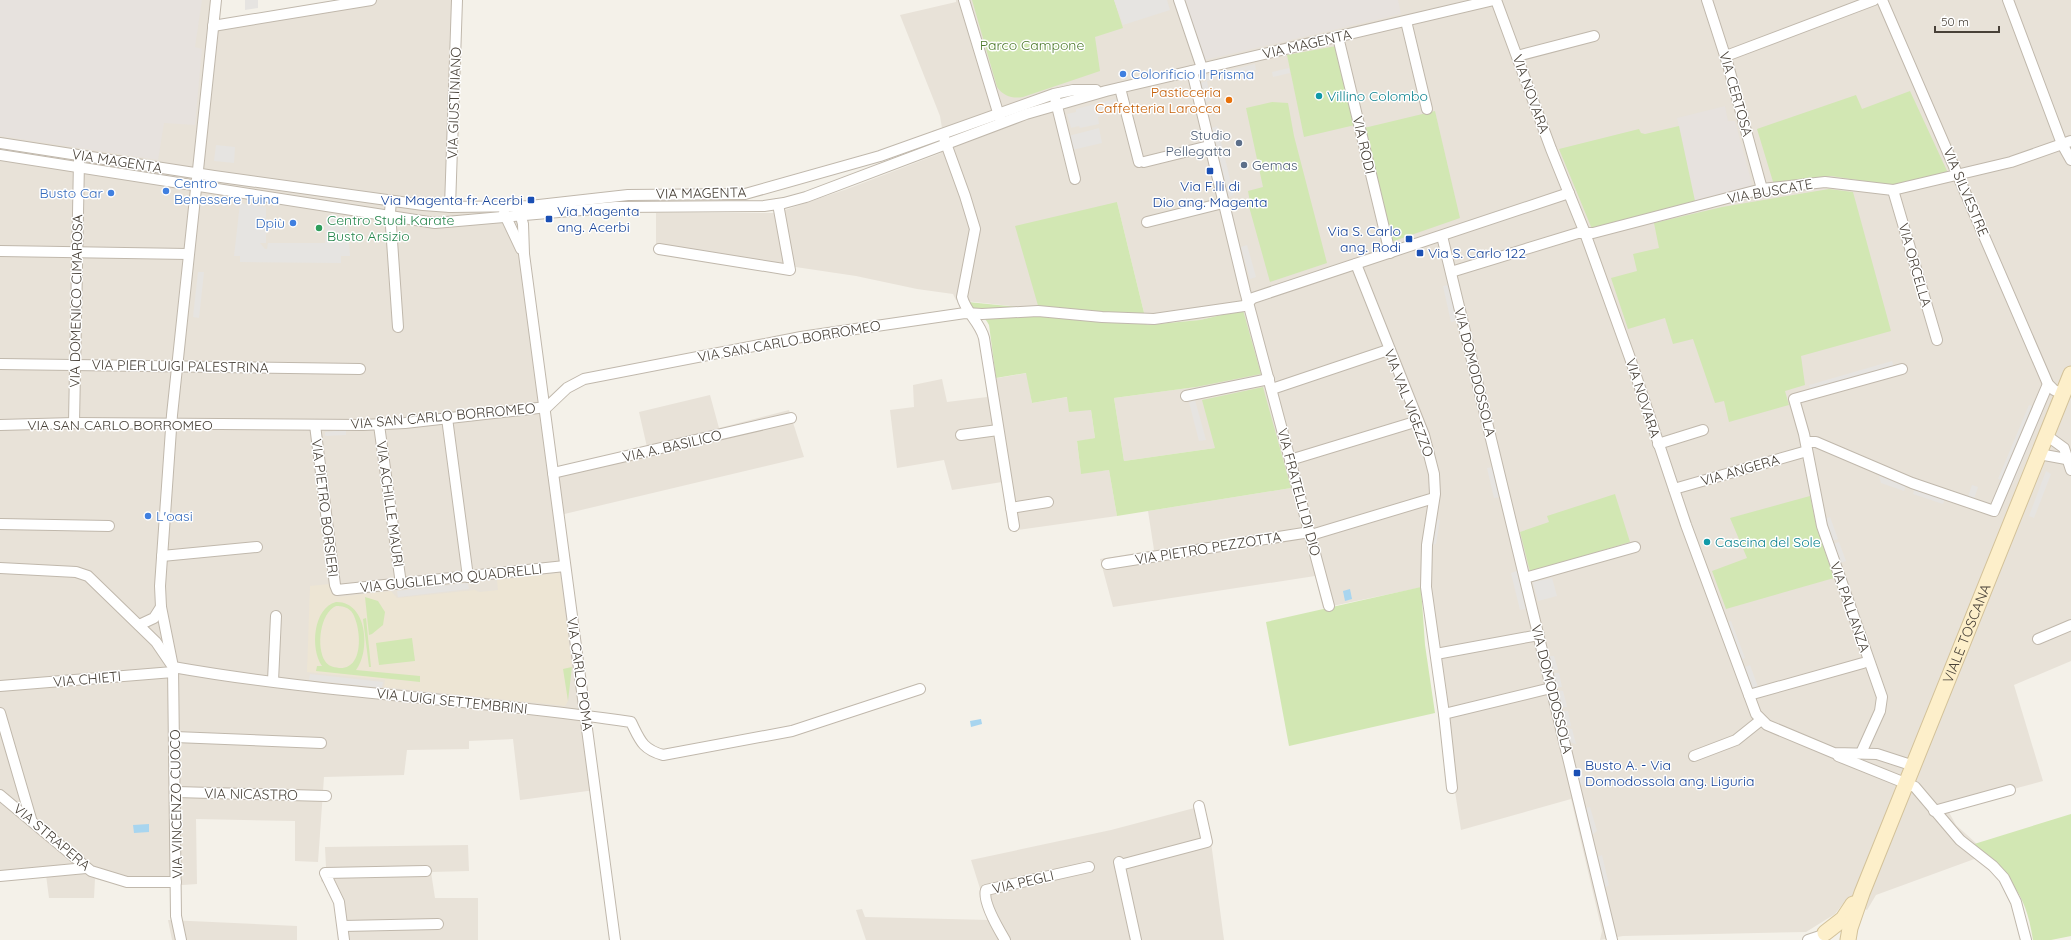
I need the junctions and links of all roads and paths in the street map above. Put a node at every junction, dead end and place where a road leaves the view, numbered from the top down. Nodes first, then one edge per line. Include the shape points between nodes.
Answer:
1 (216, 0) edge
2 (371, 0) edge
3 (457, 0) edge
4 (964, 0) edge
5 (1179, 0) edge
6 (1495, 0) edge
7 (1707, 0) edge
8 (1874, 0) edge
9 (1882, 0) edge
10 (2008, 0) edge
11 (1406, 21) junction
12 (213, 26) junction
13 (1594, 36) dead end
14 (1338, 37) junction
15 (1517, 56) junction
16 (1726, 56) junction
17 (1197, 69) junction
18 (1120, 88) junction
19 (1055, 99) junction
20 (1427, 109) dead end
21 (999, 118) junction
22 (944, 138) junction
23 (0, 143) edge
24 (2067, 143) edge
25 (1209, 146) junction
26 (0, 155) edge
27 (80, 155) junction
28 (2071, 160) edge
29 (78, 168) junction
30 (197, 173) junction
31 (1958, 175) junction
32 (1075, 179) dead end
33 (196, 186) junction
34 (1762, 189) junction
35 (1893, 190) junction
36 (1569, 193) junction
37 (733, 196) junction
38 (391, 201) junction
39 (1223, 203) junction
40 (778, 204) junction
41 (506, 206) junction
42 (518, 206) junction
43 (450, 207) junction
44 (733, 207) junction
45 (390, 216) junction
46 (521, 216) junction
47 (506, 218) junction
48 (1147, 222) dead end
49 (1585, 232) junction
50 (1442, 236) junction
51 (659, 249) dead end
52 (0, 251) edge
53 (77, 252) junction
54 (188, 254) junction
55 (524, 254) junction
56 (1390, 254) junction
57 (1356, 264) junction
58 (1451, 272) junction
59 (1248, 302) junction
60 (972, 314) junction
61 (398, 327) dead end
62 (1937, 340) dead end
63 (1388, 350) junction
64 (0, 364) edge
65 (75, 364) junction
66 (177, 366) junction
67 (360, 369) dead end
68 (1902, 369) dead end
69 (2071, 374) edge
70 (1270, 384) junction
71 (2048, 384) junction
72 (2063, 394) junction
73 (1186, 396) dead end
74 (544, 407) junction
75 (2057, 409) junction
76 (447, 418) junction
77 (790, 418) dead end
78 (1418, 421) junction
79 (74, 423) junction
80 (0, 425) edge
81 (172, 425) junction
82 (315, 425) junction
83 (379, 425) junction
84 (998, 430) junction
85 (1703, 430) dead end
86 (961, 435) dead end
87 (2046, 436) junction
88 (1658, 444) junction
89 (1806, 447) junction
90 (2039, 454) junction
91 (2069, 458) edge
92 (1290, 460) junction
93 (2071, 470) edge
94 (553, 473) junction
95 (1674, 489) junction
96 (1434, 498) junction
97 (1048, 502) dead end
98 (1011, 508) junction
99 (0, 524) edge
100 (109, 526) dead end
101 (1014, 526) dead end
102 (1310, 534) junction
103 (257, 547) dead end
104 (1635, 547) dead end
105 (162, 556) junction
106 (1107, 564) dead end
107 (565, 566) junction
108 (0, 568) edge
109 (468, 577) junction
110 (1525, 578) junction
111 (401, 584) junction
112 (338, 590) joint
113 (1329, 606) dead end
114 (161, 608) junction
115 (276, 616) dead end
116 (139, 625) junction
117 (2071, 625) edge
118 (1539, 635) junction
119 (2038, 638) dead end
120 (1436, 654) junction
121 (1863, 663) dead end
122 (173, 670) junction
123 (273, 681) junction
124 (0, 686) edge
125 (1552, 688) junction
126 (920, 689) dead end
127 (1749, 695) junction
128 (0, 713) edge
129 (1444, 714) junction
130 (585, 715) junction
131 (1761, 720) junction
132 (1875, 724) junction
133 (175, 737) junction
134 (321, 743) dead end
135 (1834, 753) junction
136 (1870, 753) junction
137 (1694, 756) dead end
138 (1914, 766) junction
139 (1866, 767) junction
140 (1907, 784) junction
141 (1452, 788) dead end
142 (2010, 790) dead end
143 (176, 792) junction
144 (0, 795) edge
145 (326, 796) dead end
146 (1200, 806) dead end
147 (1934, 810) junction
148 (31, 819) junction
149 (1089, 866) dead end
150 (86, 868) junction
151 (426, 871) dead end
152 (0, 876) edge
153 (176, 882) junction
154 (1862, 893) junction
155 (438, 924) dead end
156 (343, 926) junction
157 (1817, 937) edge
158 (181, 940) edge
159 (344, 940) edge
160 (615, 940) edge
161 (1005, 940) edge
162 (1136, 940) edge
163 (1612, 940) edge
164 (1847, 940) edge
165 (2026, 940) edge

1 - 12 street, VIA VINCENZO CUOCO
2 - 12 street
3 - 43 street, VIA GIUSTINIANO
4 - 21 street
5 - 17 street, VIA FRATELLI DI DIO
6 - 11 street, VIA MAGENTA
6 - 15 street, VIA NOVARA
7 - 16 street, VIA CERTOSA
8 - 16 street
9 - 31 street, VIA SILVESTRE
10 - 24 street
11 - 14 street, VIA MAGENTA
11 - 20 street
12 - 30 street, VIA VINCENZO CUOCO
13 - 15 street
14 - 17 street, VIA MAGENTA
14 - 56 street, VIA RODI
15 - 36 street, VIA NOVARA
16 - 34 street, VIA CERTOSA
17 - 18 street, VIA MAGENTA
17 - 25 street, VIA FRATELLI DI DIO
18 - 19 street, VIA MAGENTA
18 - 25 street via 1142,162
19 - 21 street, VIA MAGENTA
19 - 32 street
21 - 22 street, VIA MAGENTA
22 - 37 street, VIA MAGENTA via 778,186
22 - 40 street, VIA MAGENTA via 806,196
22 - 60 street via 975,229 963,292 964,302
23 - 27 street, VIA MAGENTA
24 - 28 street
24 - 31 street, VIA BUSCATE via 2011,162
25 - 39 street, VIA FRATELLI DI DIO
26 - 29 street, VIA MAGENTA
27 - 29 street, VIA DOMENICO CIMAROSA
27 - 30 street, VIA MAGENTA
29 - 33 street, VIA MAGENTA
29 - 53 street, VIA DOMENICO CIMAROSA
30 - 33 street, VIA VINCENZO CUOCO
30 - 38 street, VIA MAGENTA
31 - 35 street, VIA BUSCATE
31 - 71 street, VIA SILVESTRE
33 - 45 street, VIA MAGENTA
33 - 54 street, VIA VINCENZO CUOCO
34 - 35 street, VIA BUSCATE via 1825,182
34 - 49 street, VIA BUSCATE via 1593,233
35 - 62 street, VIA ORCELLA
36 - 49 street, VIA NOVARA
36 - 50 street, VIA SAN CARLO BORROMEO
37 - 42 street, VIA MAGENTA via 628,195 545,206
37 - 44 street
38 - 43 street, VIA MAGENTA
38 - 45 street
39 - 48 street
39 - 59 street, VIA FRATELLI DI DIO
40 - 44 street, VIA MAGENTA
40 - 51 street via 790,270
41 - 42 street, VIA MAGENTA
41 - 43 street, VIA MAGENTA
41 - 47 street
42 - 46 street
44 - 46 street, VIA MAGENTA via 616,207
45 - 47 street, VIA MAGENTA via 440,223
45 - 61 street
46 - 47 street, VIA MAGENTA
46 - 55 street
47 - 55 street
49 - 58 street, VIA BUSCATE via 1578,232
49 - 88 street, VIA NOVARA
50 - 56 street, VIA SAN CARLO BORROMEO
50 - 58 street, VIA DOMODOSSOLA
52 - 53 street
53 - 54 street
53 - 65 street, VIA DOMENICO CIMAROSA
54 - 66 street, VIA VINCENZO CUOCO
55 - 74 street, VIA CARLO POMA
56 - 57 street, VIA SAN CARLO BORROMEO
57 - 59 street, VIA SAN CARLO BORROMEO via 1253,298
57 - 63 street, VIA VAL VIGEZZO
58 - 110 street, VIA DOMODOSSOLA
59 - 60 street, VIA SAN CARLO BORROMEO via 1243,306 1154,319 1038,311
59 - 70 street, VIA FRATELLI DI DIO
60 - 74 street, VIA SAN CARLO BORROMEO via 801,337 584,379 569,386 551,404
60 - 84 street via 984,338
63 - 70 street
63 - 78 street, VIA VAL VIGEZZO
64 - 65 street, VIA PIER LUIGI PALESTRINA
65 - 66 street, VIA PIER LUIGI PALESTRINA
65 - 79 street, VIA DOMENICO CIMAROSA
66 - 67 street, VIA PIER LUIGI PALESTRINA
66 - 81 street, VIA VINCENZO CUOCO
68 - 89 street, VIA PALLANZA via 1794,399
69 - 72 street, VIALE TOSCANA
70 - 73 street
70 - 92 street, VIA FRATELLI DI DIO
71 - 72 street
71 - 75 street, VIA SILVESTRE via 2048,400
71 - 89 street via 1994,511 1912,483 1816,442
72 - 75 street, VIALE TOSCANA
74 - 76 street, VIA SAN CARLO BORROMEO
74 - 94 street, VIA CARLO POMA
75 - 87 street, VIALE TOSCANA
76 - 83 street, VIA SAN CARLO BORROMEO
76 - 109 street
77 - 94 street, VIA A. BASILICO
78 - 92 street
78 - 96 street, VIA VAL VIGEZZO via 1433,467
79 - 80 street, VIA SAN CARLO BORROMEO
79 - 81 street, VIA SAN CARLO BORROMEO
81 - 82 street, VIA SAN CARLO BORROMEO
81 - 105 street, VIA VINCENZO CUOCO
82 - 83 street, VIA SAN CARLO BORROMEO
82 - 112 street, VIA PIETRO BORSIERI via 335,585
83 - 111 street, VIA ACHILLE MAURI
84 - 86 street
84 - 98 street
85 - 88 street
87 - 90 street, VIALE TOSCANA
87 - 91 street via 2064,448
88 - 95 street, VIA NOVARA
89 - 95 street, VIA ANGERA
89 - 132 street, VIA PALLANZA via 1822,526 1882,698
90 - 91 street
90 - 138 street, VIALE TOSCANA
91 - 93 street
92 - 102 street, VIA FRATELLI DI DIO
94 - 107 street, VIA CARLO POMA
95 - 127 street, VIA NOVARA
96 - 102 street, VIA PIETRO PEZZOTTA
96 - 120 street, VIA VAL VIGEZZO via 1426,562 1426,587
97 - 98 street
98 - 101 street
99 - 100 street
102 - 106 street, VIA PIETRO PEZZOTTA
102 - 113 street, VIA FRATELLI DI DIO
103 - 105 street
104 - 110 street
105 - 114 street, VIA VINCENZO CUOCO
107 - 109 street, VIA GUGLIELMO QUADRELLI
107 - 130 street, VIA CARLO POMA
108 - 116 street via 85,574
109 - 111 street, VIA GUGLIELMO QUADRELLI
110 - 118 street, VIA DOMODOSSOLA
111 - 112 street, VIA GUGLIELMO QUADRELLI
114 - 116 street via 154,618
114 - 122 street, VIA VINCENZO CUOCO
115 - 123 street
116 - 122 street via 160,647
117 - 119 street
118 - 120 street
118 - 125 street, VIA DOMODOSSOLA
120 - 129 street, VIA VAL VIGEZZO
121 - 127 street
122 - 123 street, VIA LUIGI SETTEMBRINI
122 - 124 street, VIA CHIETI
122 - 133 street, VIA VINCENZO CUOCO
123 - 130 street, VIA LUIGI SETTEMBRINI
125 - 129 street
125 - 163 street, VIA DOMODOSSOLA
126 - 130 street, VIA LUIGI SETTEMBRINI via 792,731 663,754 648,750 643,745 631,722
127 - 131 street, VIA NOVARA
128 - 148 street
129 - 141 street, VIA VAL VIGEZZO
130 - 160 street, VIA CARLO POMA
131 - 135 street via 1775,729
131 - 137 street via 1736,740
132 - 136 street, VIA PALLANZA
132 - 136 street, VIA PALLANZA via 1874,744
133 - 134 street
133 - 143 street, VIA VINCENZO CUOCO
135 - 136 street
135 - 139 street
136 - 138 street
136 - 139 street
138 - 140 street, VIALE TOSCANA
139 - 140 street
140 - 147 street via 1915,787
140 - 154 street, VIALE TOSCANA
142 - 147 street
143 - 145 street, VIA NICASTRO
143 - 153 street, VIA VINCENZO CUOCO
144 - 148 street, VIA STRAPERA
146 - 162 street via 1207,842 1120,864
147 - 165 street via 1964,844 1993,866 2004,878 2016,902
148 - 150 street, VIA STRAPERA
149 - 161 street, VIA PEGLI via 986,890 992,915
150 - 152 street
150 - 153 street, VIA STRAPERA via 122,882
151 - 156 street via 325,873 338,899
153 - 158 street, VIA VINCENZO CUOCO via 176,916
154 - 157 street, VIALE TOSCANA via 1843,919
154 - 164 street, VIALE TOSCANA
155 - 156 street
156 - 159 street
157 - 164 street via 1834,932

